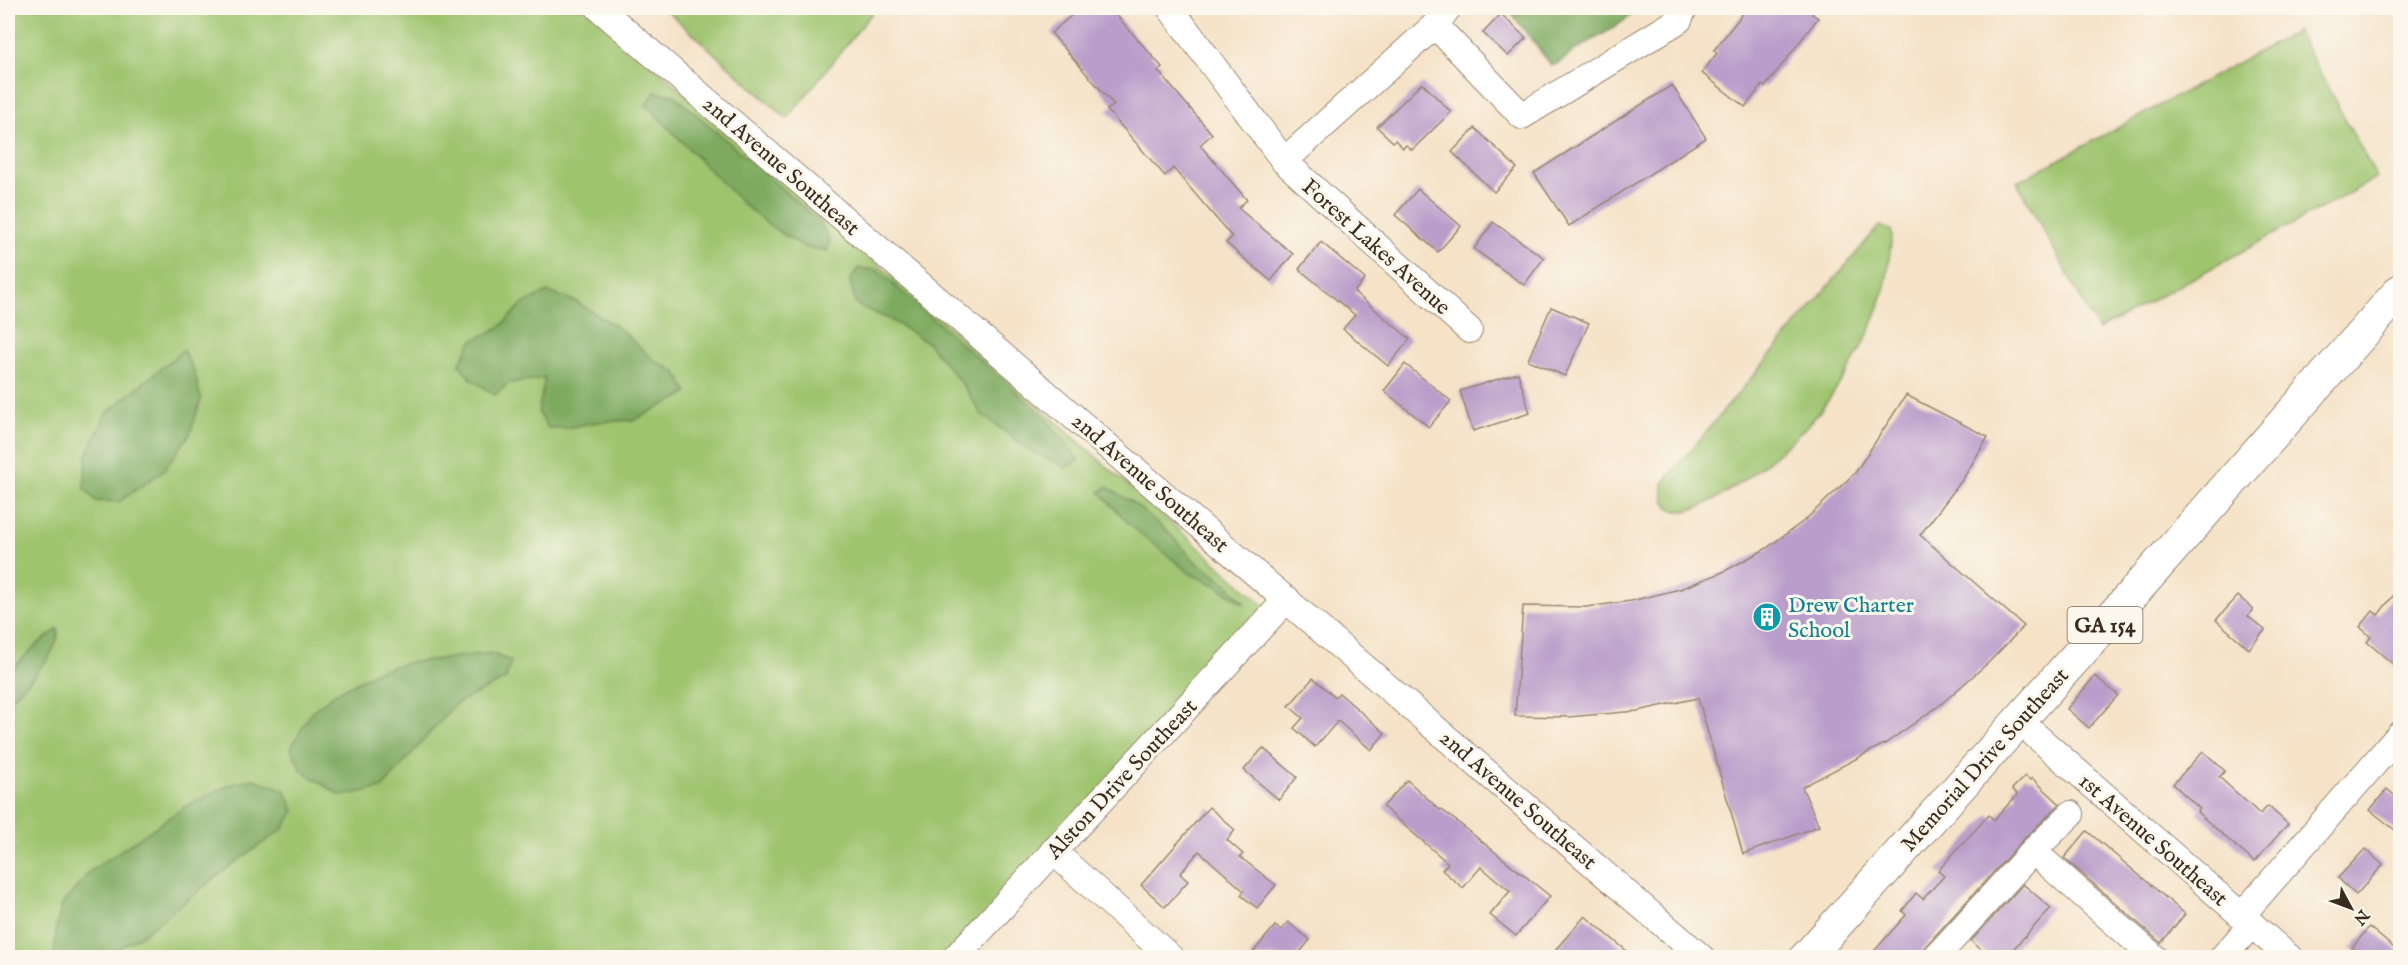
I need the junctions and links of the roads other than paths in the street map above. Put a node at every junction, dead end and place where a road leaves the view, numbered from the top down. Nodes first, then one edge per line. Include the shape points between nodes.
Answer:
1 (599, 8) edge
2 (1170, 8) edge
3 (1684, 8) edge
4 (1442, 16) edge
5 (1284, 161) junction
6 (2400, 291) edge
7 (1469, 330) dead end
8 (1287, 599) junction
9 (2018, 720) junction
10 (2400, 734) edge
11 (2071, 814) dead end
12 (2033, 850) junction
13 (1053, 851) junction
14 (2247, 920) junction
15 (955, 957) edge
16 (1171, 957) edge
17 (1702, 957) edge
18 (1806, 957) edge
19 (1935, 957) edge
20 (2155, 957) edge
21 (2222, 957) edge
22 (2290, 957) edge

1 - 8 street, 2nd Avenue Southeast
2 - 5 street, Forest Lakes Avenue
3 - 4 street, Forest Lakes Avenue via 1678,20 1522,116
4 - 5 street, Forest Lakes Avenue
5 - 7 street, Forest Lakes Avenue
6 - 9 main road, Memorial Drive Southeast / GA 154
8 - 13 street, Alston Drive Southeast
8 - 17 street, 2nd Avenue Southeast
9 - 14 street, 1st Avenue Southeast
9 - 18 main road, Memorial Drive Southeast / GA 154
10 - 14 street
11 - 12 street
12 - 19 street
12 - 20 street
13 - 15 street, Alston Drive Southeast
13 - 16 street
14 - 21 street
14 - 22 street, 1st Avenue Southeast

